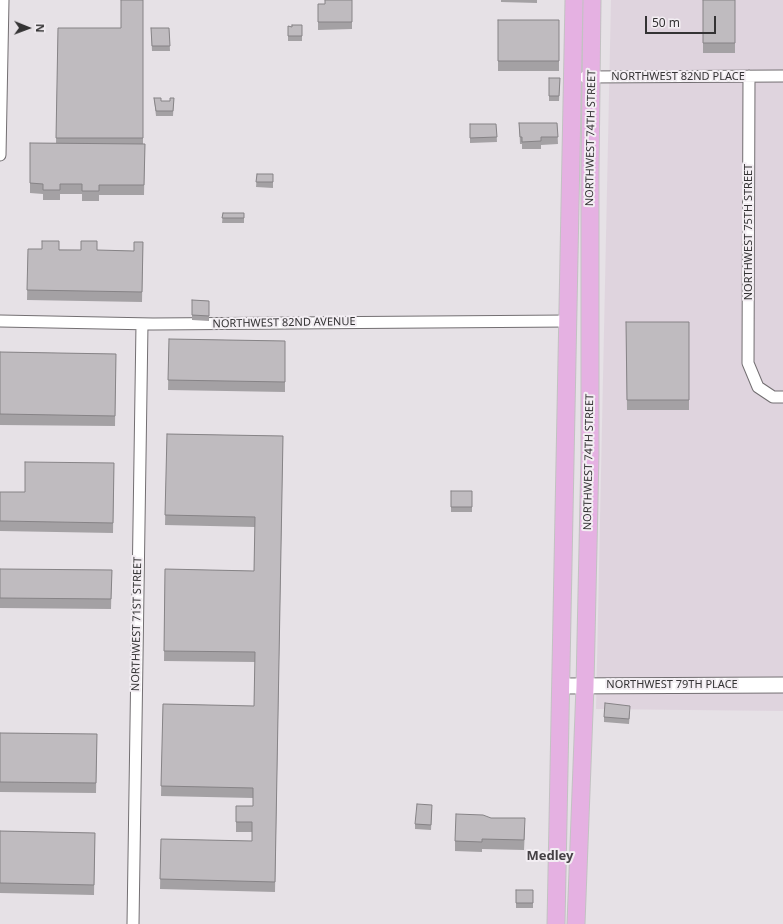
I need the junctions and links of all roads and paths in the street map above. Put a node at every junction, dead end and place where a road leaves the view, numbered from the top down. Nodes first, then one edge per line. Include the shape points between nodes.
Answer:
1 (3, 0) edge
2 (574, 0) edge
3 (592, 0) edge
4 (573, 76) junction
5 (749, 76) junction
6 (783, 76) edge
7 (592, 77) junction
8 (0, 155) edge
9 (0, 321) edge
10 (568, 321) junction
11 (142, 324) junction
12 (783, 397) edge
13 (783, 685) edge
14 (560, 686) junction
15 (585, 686) junction
16 (557, 861) junction
17 (577, 892) junction
18 (133, 924) edge
19 (556, 924) edge
20 (576, 924) edge

1 - 8 street
2 - 4 main road, NORTHWEST 74TH STREET
3 - 7 main road, NORTHWEST 74TH STREET
4 - 7 street, NORTHWEST 82ND PLACE
4 - 10 main road, NORTHWEST 74TH STREET
5 - 6 street, NORTHWEST 82ND PLACE
5 - 7 street, NORTHWEST 82ND PLACE
5 - 12 street, NORTHWEST 75TH STREET via 748,363 758,387 773,397
7 - 15 main road, NORTHWEST 74TH STREET via 590,454
9 - 11 street, NORTHWEST 82ND AVENUE
10 - 11 street, NORTHWEST 82ND AVENUE
10 - 14 main road, NORTHWEST 74TH STREET
11 - 18 street, NORTHWEST 71ST STREET
13 - 15 main road, NORTHWEST 79TH PLACE
14 - 15 main road, NORTHWEST 79TH PLACE
14 - 16 main road, NORTHWEST 74TH STREET
15 - 17 main road, NORTHWEST 74TH STREET
16 - 17 main road via 571,874
16 - 19 main road, NORTHWEST 74TH STREET
17 - 20 main road, NORTHWEST 74TH STREET

